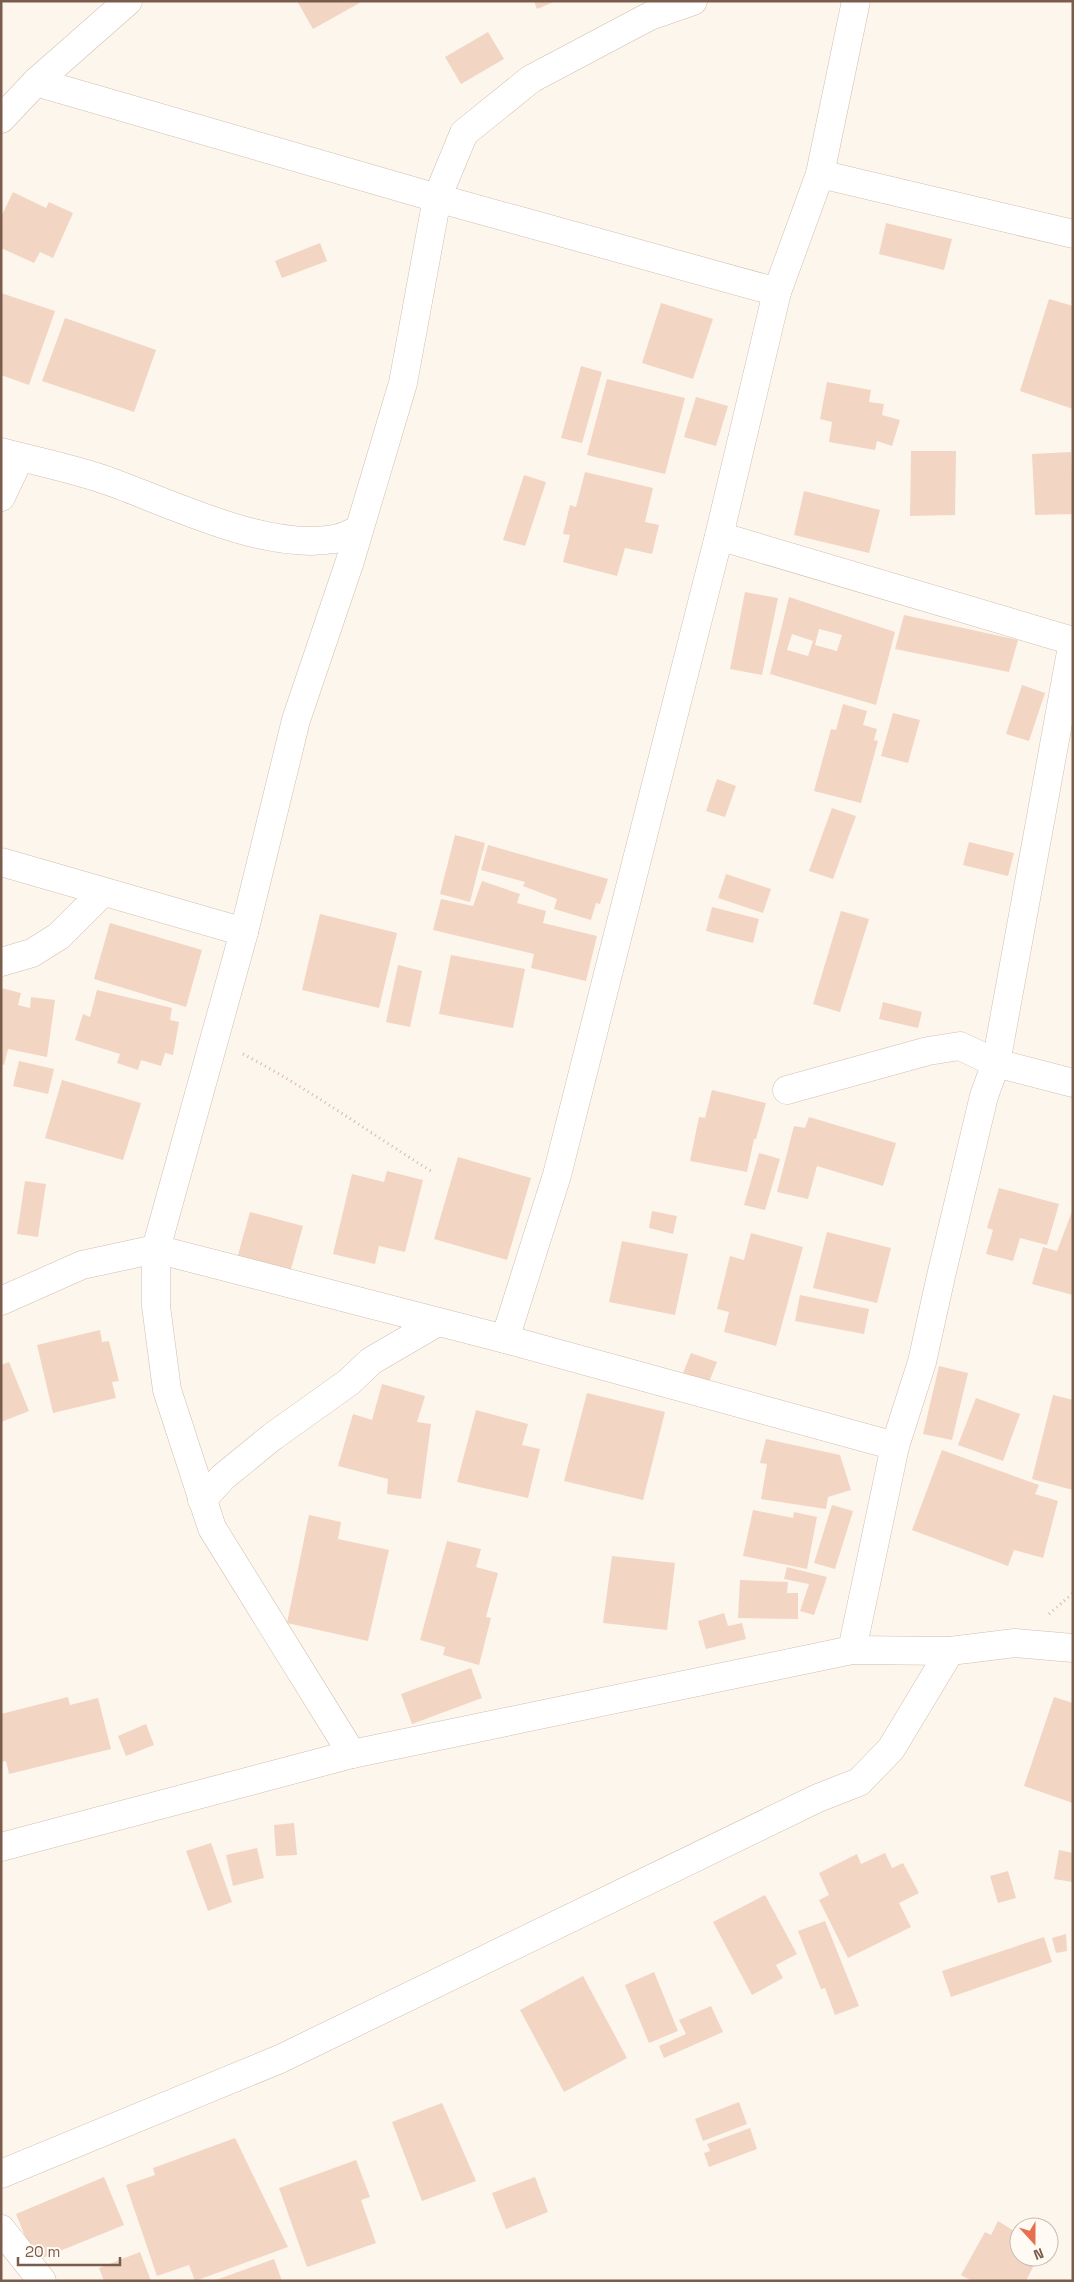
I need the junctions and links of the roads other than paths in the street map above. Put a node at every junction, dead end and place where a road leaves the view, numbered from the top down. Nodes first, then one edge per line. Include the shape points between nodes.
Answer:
1 (128, 1) edge
2 (693, 1) edge
3 (856, 1) edge
4 (36, 82) junction
5 (1, 119) edge
6 (820, 174) junction
7 (437, 198) junction
8 (1073, 234) edge
9 (777, 292) junction
10 (10, 454) edge
11 (1, 497) edge
12 (359, 530) junction
13 (719, 536) junction
14 (1073, 641) edge
15 (1, 862) edge
16 (103, 892) junction
17 (244, 932) junction
18 (1, 962) edge
19 (996, 1063) junction
20 (1073, 1083) edge
21 (787, 1090) dead end
22 (156, 1249) junction
23 (1, 1301) edge
24 (438, 1322) junction
25 (505, 1340) junction
26 (895, 1446) junction
27 (202, 1500) junction
28 (1073, 1648) edge
29 (852, 1650) junction
30 (950, 1651) junction
31 (352, 1754) junction
32 (1, 1847) edge
33 (1, 2174) edge
34 (1, 2229) edge
35 (42, 2281) edge

1 - 4 street
2 - 7 street via 650,16 531,79 464,132
3 - 6 street
4 - 5 street
4 - 7 street
6 - 8 street
6 - 9 street
7 - 9 street
7 - 12 street via 403,383
9 - 13 street
10 - 11 street
10 - 12 street via 109,481 216,522 273,536 296,541 334,539
12 - 17 street via 296,720
13 - 14 street
13 - 25 street via 557,1175
14 - 19 street
15 - 16 street
16 - 17 street
16 - 18 street via 59,936 32,953
17 - 22 street
19 - 20 street
19 - 21 street via 960,1046 928,1051
19 - 26 street via 982,1105 922,1362
22 - 23 street via 82,1265
22 - 24 street
22 - 27 street via 156,1306 167,1390
24 - 25 street
24 - 27 street via 370,1361 349,1382 223,1477
25 - 26 street
26 - 29 street
27 - 31 street via 212,1528
28 - 30 street via 1015,1642
29 - 30 street
29 - 31 street
30 - 33 street via 891,1749 858,1782 800,1807 280,2059
31 - 32 street
34 - 35 street

